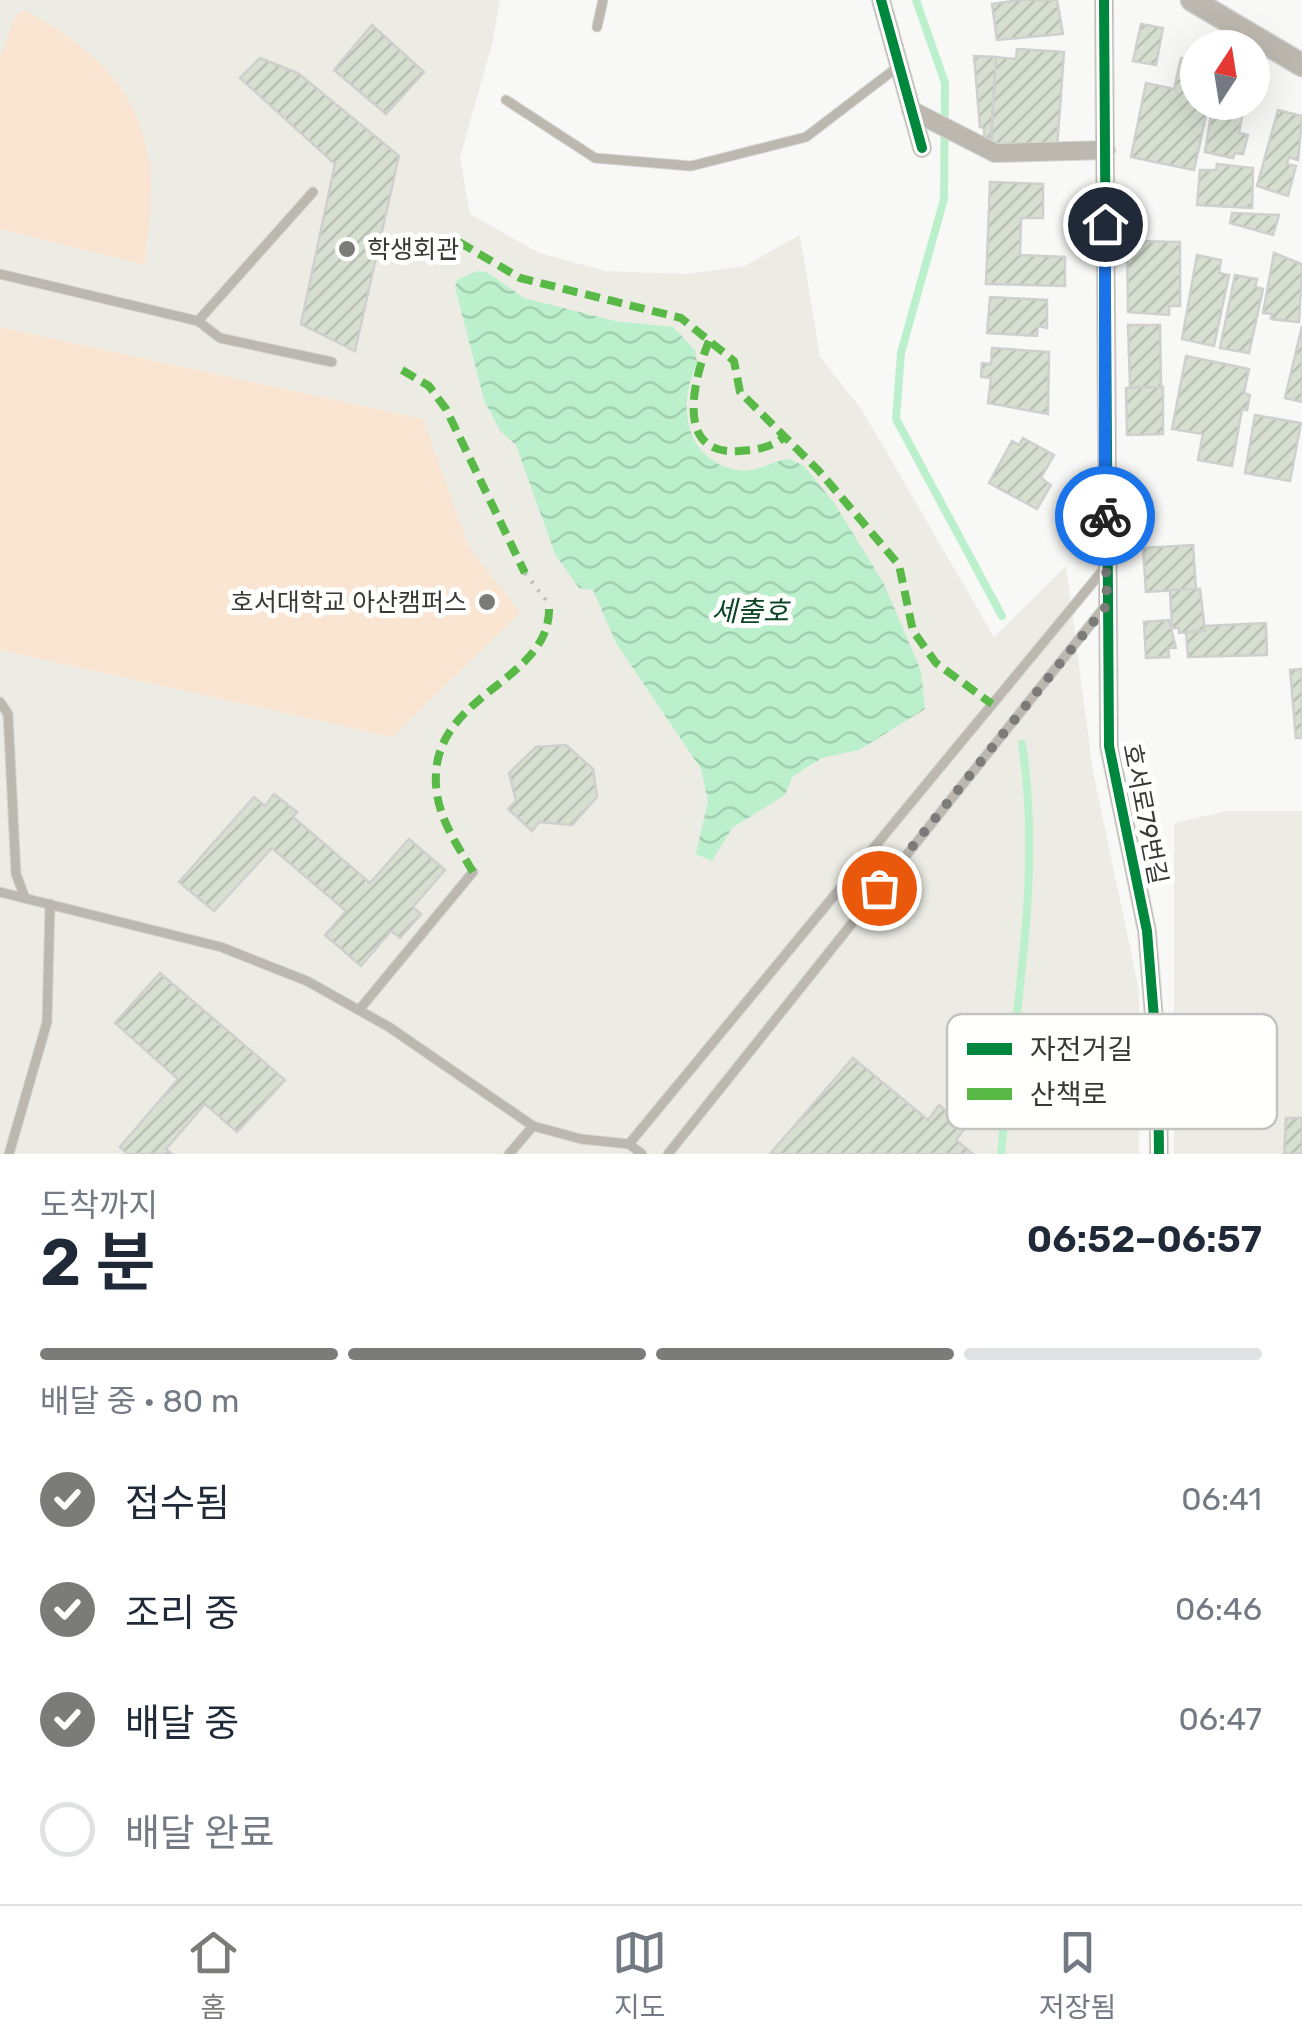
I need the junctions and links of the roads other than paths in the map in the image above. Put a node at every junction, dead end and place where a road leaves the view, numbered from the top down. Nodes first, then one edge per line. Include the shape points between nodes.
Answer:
1 (603, 0) edge
2 (881, 0) edge
3 (1104, 0) edge
4 (1192, 0) edge
5 (597, 27) dead end
6 (1302, 65) edge
7 (899, 66) junction
8 (506, 100) dead end
9 (917, 113) junction
10 (922, 148) dead end
11 (1106, 150) junction
12 (313, 192) dead end
13 (0, 274) edge
14 (198, 321) junction
15 (332, 362) dead end
16 (1106, 567) junction
17 (1107, 605) junction
18 (0, 702) edge
19 (473, 872) dead end
20 (0, 892) edge
21 (25, 898) junction
22 (50, 904) junction
23 (359, 1010) junction
24 (1154, 1014) edge
25 (532, 1126) junction
26 (1159, 1129) edge
27 (629, 1144) junction
28 (9, 1154) edge
29 (508, 1154) edge
30 (642, 1154) edge
31 (668, 1154) edge
32 (1159, 1154) edge

1 - 5 lane
2 - 7 street
3 - 11 street, 호서로79번길
4 - 6 street
7 - 8 lane via 806,137 691,166 595,158
7 - 9 street
9 - 10 street
9 - 11 street via 996,153
11 - 16 street, 호서로79번길
12 - 14 lane
13 - 14 lane
14 - 15 lane via 220,338
16 - 17 street, 호서로79번길
16 - 27 lane
17 - 24 street, 호서로79번길 via 1109,746 1148,931
17 - 31 lane
18 - 21 lane via 8,714 16,874
19 - 23 lane
20 - 21 lane
21 - 22 lane
22 - 23 lane via 221,946 307,980
22 - 28 lane via 47,1022
23 - 25 lane
25 - 27 lane
25 - 29 lane
26 - 32 street, 호서로79번길
27 - 30 lane

